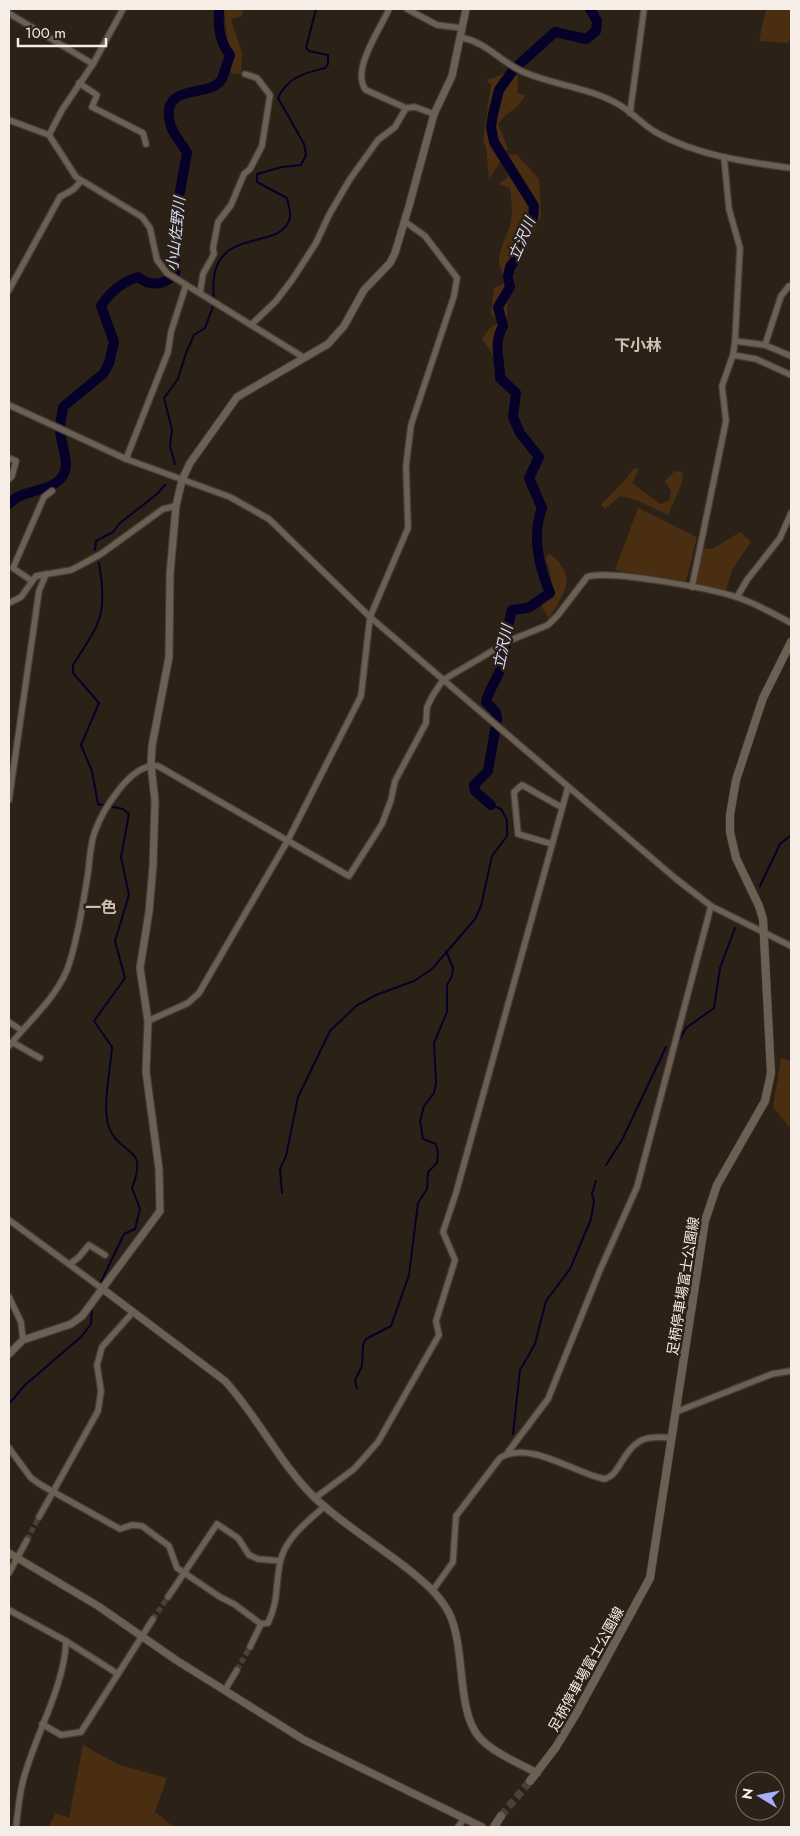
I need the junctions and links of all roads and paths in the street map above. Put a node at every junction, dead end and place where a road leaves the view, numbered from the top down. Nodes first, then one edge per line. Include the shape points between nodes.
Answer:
1 (124, 9) edge
2 (389, 9) edge
3 (407, 9) edge
4 (466, 9) edge
5 (644, 9) edge
6 (10, 13) edge
7 (462, 28) junction
8 (460, 37) junction
9 (93, 64) junction
10 (246, 74) dead end
11 (79, 83) junction
12 (406, 108) junction
13 (630, 113) junction
14 (434, 114) junction
15 (9, 120) edge
16 (49, 135) junction
17 (146, 144) dead end
18 (724, 158) junction
19 (791, 168) edge
20 (81, 181) junction
21 (404, 221) junction
22 (183, 283) junction
23 (791, 286) edge
24 (9, 290) edge
25 (200, 293) junction
26 (252, 324) junction
27 (735, 341) junction
28 (765, 345) junction
29 (733, 356) junction
30 (791, 356) edge
31 (303, 357) junction
32 (791, 375) edge
33 (9, 405) edge
34 (9, 458) edge
35 (126, 459) junction
36 (9, 479) edge
37 (182, 480) junction
38 (52, 491) dead end
39 (176, 506) junction
40 (791, 513) edge
41 (46, 574) junction
42 (32, 581) junction
43 (692, 587) junction
44 (737, 597) junction
45 (9, 603) edge
46 (370, 617) junction
47 (791, 623) edge
48 (791, 642) edge
49 (443, 680) junction
50 (151, 765) junction
51 (568, 787) junction
52 (9, 800) edge
53 (562, 807) junction
54 (288, 840) junction
55 (552, 844) junction
56 (711, 906) junction
57 (764, 932) junction
58 (791, 946) edge
59 (148, 1021) junction
60 (9, 1022) edge
61 (21, 1030) junction
62 (10, 1044) edge
63 (40, 1058) dead end
64 (9, 1220) edge
65 (106, 1255) dead end
66 (70, 1264) junction
67 (104, 1290) junction
68 (9, 1296) edge
69 (133, 1312) junction
70 (23, 1340) junction
71 (9, 1354) edge
72 (791, 1371) edge
73 (676, 1412) junction
74 (672, 1438) junction
75 (9, 1448) edge
76 (508, 1452) junction
77 (54, 1492) junction
78 (315, 1498) junction
79 (326, 1506) junction
80 (40, 1517) tunnel mouth
81 (27, 1540) tunnel mouth
82 (9, 1553) edge
83 (17, 1558) junction
84 (280, 1561) junction
85 (9, 1573) edge
86 (184, 1573) junction
87 (433, 1590) junction
88 (168, 1597) tunnel mouth
89 (9, 1610) edge
90 (153, 1619) tunnel mouth
91 (261, 1624) junction
92 (142, 1637) junction
93 (66, 1641) junction
94 (250, 1647) tunnel mouth
95 (237, 1670) tunnel mouth
96 (118, 1674) junction
97 (225, 1690) junction
98 (42, 1724) junction
99 (537, 1773) junction
100 (530, 1781) tunnel mouth
101 (501, 1816) tunnel mouth
102 (464, 1819) junction
103 (16, 1827) edge
104 (458, 1827) edge
105 (482, 1827) edge
106 (494, 1827) edge

1 - 9 street
2 - 12 street via 375,32 361,75 362,85 366,90
3 - 7 street via 437,25
4 - 7 street
5 - 13 street
6 - 9 street
7 - 8 street
8 - 13 street via 491,50 526,74 611,100
8 - 14 street via 452,76
9 - 11 street
10 - 25 street via 257,78 270,94 262,146 244,174 231,205 218,222 214,254 203,274
11 - 16 street
11 - 17 street via 97,95 92,107 143,133
12 - 14 street via 415,107
12 - 26 street via 395,127 378,140 350,178 316,243 292,280 276,302
13 - 18 street via 661,136
14 - 21 street
15 - 16 street
16 - 20 street
18 - 19 street
18 - 27 street via 729,209 740,248
20 - 22 street via 142,217 150,228 157,260 167,273
20 - 24 street via 60,196
21 - 31 street via 390,263 364,290 337,335 328,344
21 - 46 street via 425,236 456,278 454,296 408,439 408,528
22 - 25 street
22 - 35 street via 168,352
23 - 28 street via 781,296
25 - 26 street
26 - 31 street
27 - 28 street
27 - 29 street
28 - 30 street
29 - 32 street via 756,359
29 - 43 street via 722,386 726,420
31 - 37 street via 237,398 190,463
33 - 35 street
34 - 36 street via 16,461
35 - 37 street
37 - 39 street
37 - 46 street via 230,498 269,519
38 - 42 street via 44,497 13,568
39 - 41 street via 163,509 125,538 79,566
39 - 50 street via 170,574 169,657
40 - 44 street via 780,538
41 - 42 street via 36,576
41 - 52 street via 39,591
42 - 45 street via 21,597
43 - 44 street
43 - 49 street via 611,574 587,577 548,625 511,640
44 - 47 street
46 - 49 street
46 - 54 street via 361,696
48 - 57 main road, 足柄停車場富士公園線 via 763,698 731,799 732,844 759,906
49 - 51 street
49 - 54 street via 432,695 426,723 395,781 392,800 382,824 349,876
50 - 54 street
50 - 59 street via 155,801 153,866 140,968
50 - 61 street via 135,773 106,811 93,840 67,970 44,1006
51 - 53 street
51 - 56 street
53 - 55 street
53 - 55 street via 522,785 514,792 518,834
54 - 59 street via 199,992 188,1004
55 - 78 street via 456,1194 445,1221 443,1232 455,1260 436,1321 439,1335 378,1442 354,1469
56 - 57 street
56 - 76 street via 638,1187 600,1270 548,1399
57 - 58 street
57 - 73 main road, 足柄停車場富士公園線 via 772,1073 765,1101 717,1186 705,1221
59 - 67 street via 146,1072 159,1169 160,1211
60 - 61 street
61 - 62 street
62 - 63 street
64 - 66 street
65 - 66 street via 89,1245
66 - 67 street
67 - 69 street
67 - 70 street via 71,1324
68 - 70 street via 21,1322
69 - 77 street via 102,1348 97,1365 101,1391 98,1411
69 - 78 street via 225,1381
70 - 71 street
72 - 73 street via 772,1374
73 - 74 main road, 足柄停車場富士公園線
74 - 76 street via 646,1437 637,1442 612,1477 606,1479 549,1458
74 - 99 main road, 足柄停車場富士公園線 via 650,1578 576,1714
75 - 77 street via 32,1478
76 - 87 street via 456,1516 453,1562
77 - 80 street
77 - 86 street via 120,1530 132,1525 142,1526 165,1542 175,1565
78 - 79 street
79 - 84 street via 292,1538
79 - 87 street
81 - 83 street
82 - 83 street
83 - 85 street
83 - 92 street via 98,1606
84 - 86 street via 249,1555 238,1538 217,1524
84 - 91 street via 276,1605 268,1623
86 - 88 street
86 - 91 street
87 - 99 street via 454,1628 468,1709 479,1736
89 - 93 street
90 - 92 street
91 - 94 street
92 - 96 street
92 - 97 street
93 - 96 street
93 - 98 street via 66,1652
95 - 97 street
96 - 98 street via 81,1732 61,1735
97 - 102 street via 318,1747
98 - 103 street via 22,1782
99 - 100 main road, 足柄停車場富士公園線
101 - 106 main road
102 - 104 street
102 - 105 street

